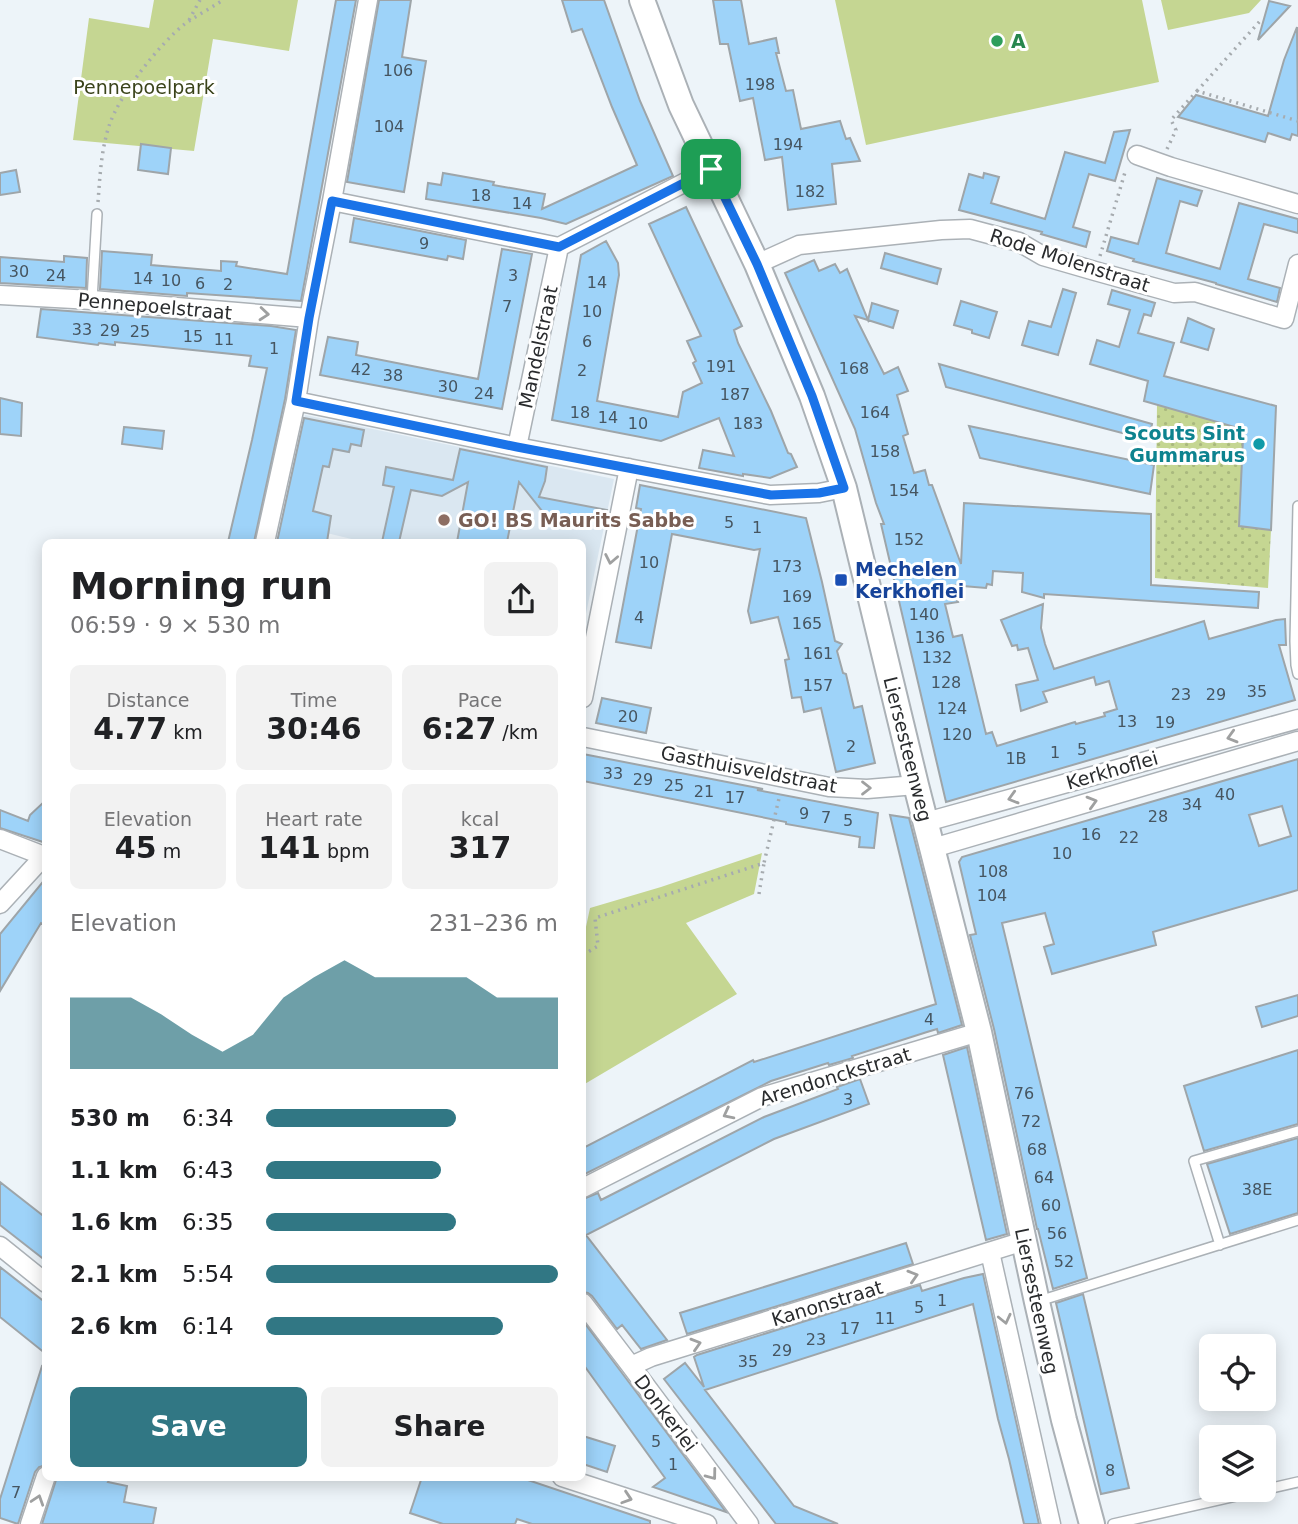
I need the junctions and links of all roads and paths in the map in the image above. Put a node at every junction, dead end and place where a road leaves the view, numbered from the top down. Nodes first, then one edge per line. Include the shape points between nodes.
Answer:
1 (200, 0) edge
2 (223, 0) edge
3 (368, 0) edge
4 (642, 0) edge
5 (1261, 20) dead end
6 (188, 22) junction
7 (1197, 92) junction
8 (1298, 121) edge
9 (1137, 155) joint
10 (1159, 163) junction
11 (711, 169) junction
12 (332, 201) junction
13 (1298, 204) edge
14 (97, 214) joint
15 (559, 247) junction
16 (757, 264) junction
17 (1298, 264) edge
18 (1095, 271) junction
19 (0, 295) edge
20 (92, 300) junction
21 (309, 318) junction
22 (296, 401) junction
23 (517, 447) junction
24 (629, 468) junction
25 (844, 488) junction
26 (1298, 506) edge
27 (266, 539) edge
28 (1298, 674) edge
29 (586, 683) edge
30 (1298, 719) edge
31 (586, 738) edge
32 (1298, 741) edge
33 (783, 777) junction
34 (916, 785) junction
35 (926, 822) junction
36 (0, 839) edge
37 (933, 848) junction
38 (42, 854) edge
39 (42, 858) edge
40 (764, 863) junction
41 (759, 894) dead end
42 (0, 904) edge
43 (586, 953) edge
44 (979, 1032) junction
45 (1298, 1131) edge
46 (586, 1186) edge
47 (1298, 1220) edge
48 (1024, 1241) junction
49 (1220, 1245) junction
50 (0, 1247) edge
51 (990, 1252) junction
52 (42, 1280) edge
53 (1037, 1302) junction
54 (586, 1307) edge
55 (631, 1366) junction
56 (44, 1481) edge
57 (574, 1481) edge
58 (1298, 1482) edge
59 (30, 1524) edge
60 (707, 1524) edge
61 (749, 1524) edge
62 (1051, 1524) edge
63 (1092, 1524) edge
64 (1113, 1524) edge

1 - 6 path
2 - 6 path
3 - 12 street
4 - 11 main road, Liersesteenweg via 681,105
5 - 7 path
6 - 14 path via 132,82 111,118
7 - 8 path
7 - 10 path via 1171,121 1176,130
9 - 10 street
9 - 18 path via 1127,164
10 - 13 street
11 - 15 street
11 - 16 main road, Liersesteenweg
12 - 15 street
12 - 21 street
14 - 20 lane
15 - 23 street, Mandelstraat
16 - 18 street, Rode Molenstraat via 799,245 970,229
16 - 25 main road, Liersesteenweg
17 - 18 street, Rode Molenstraat via 1284,319 1195,292 1174,293
19 - 20 street, Pennepoelstraat
20 -> 21 street, Pennepoelstraat
21 - 22 street
22 - 23 street
22 - 27 street
23 - 24 street
24 - 25 street via 771,495
24 -> 29 street
25 - 34 main road, Liersesteenweg
26 - 28 lane
30 -> 35 street, Kerkhoflei
31 - 33 street, Gasthuisveldstraat
37 -> 32 street, Kerkhoflei
33 -> 34 street, Gasthuisveldstraat via 829,787
33 - 40 path
34 - 35 main road, Liersesteenweg
35 - 37 main road, Liersesteenweg
36 - 38 street
37 - 44 main road, Liersesteenweg
39 - 42 street
40 - 41 path
40 - 43 path via 595,918 598,946
44 -> 46 street, Arendonckstraat via 762,1097
44 - 48 main road, Liersesteenweg
45 - 49 lane via 1194,1161
47 - 49 lane
48 - 51 street, Kanonstraat
48 - 53 main road, Liersesteenweg
49 - 53 lane
50 - 52 street
55 -> 51 street, Kanonstraat
51 -> 62 street, Liersesteenweg
53 - 63 main road, Liersesteenweg
54 - 55 street, Donkerlei
55 -> 61 street, Donkerlei
59 -> 56 street
57 -> 60 street
58 - 64 lane

